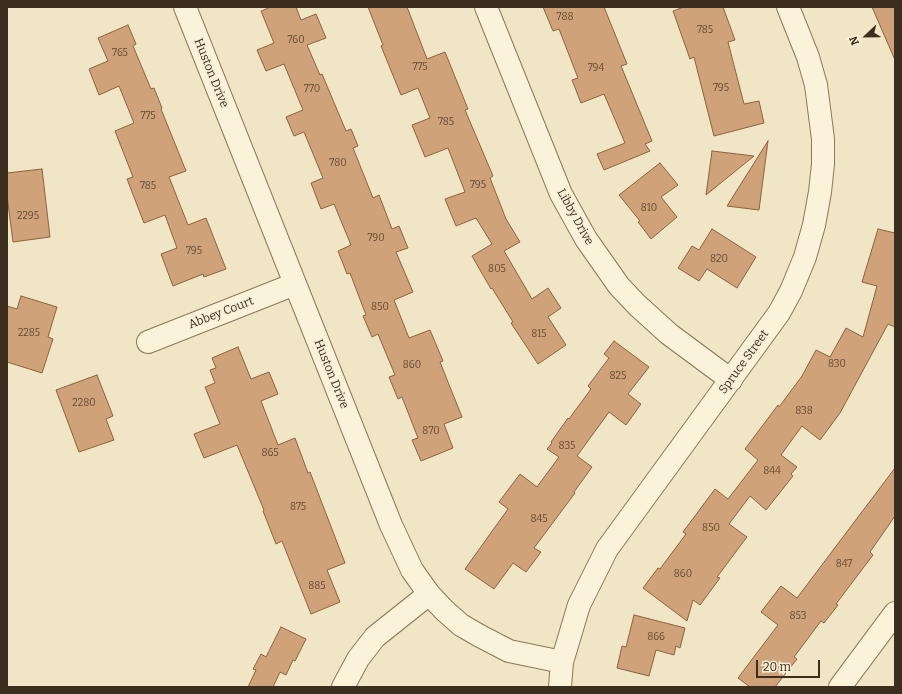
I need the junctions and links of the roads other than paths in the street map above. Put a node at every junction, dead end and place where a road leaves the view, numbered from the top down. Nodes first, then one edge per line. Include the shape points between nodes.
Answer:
1 (185, 7) edge
2 (486, 7) edge
3 (788, 7) edge
4 (295, 284) junction
5 (148, 342) dead end
6 (731, 380) junction
7 (429, 594) junction
8 (895, 613) edge
9 (562, 662) junction
10 (343, 687) edge
11 (560, 687) edge
12 (840, 687) edge

1 - 4 street, Huston Drive
2 - 6 street, Libby Drive via 561,194 586,239 619,286 637,305 669,334
3 - 6 street, Spruce Street via 808,57 816,86 823,164 820,192 805,257 791,291 779,313
4 - 5 street, Abbey Court
4 - 7 street, Huston Drive via 391,525 412,570
6 - 9 street, Spruce Street via 607,549 579,605
7 - 9 street, Huston Drive via 461,625 490,642 509,650
7 - 10 street via 375,637 358,659
8 - 12 street
9 - 11 street, Spruce Street

